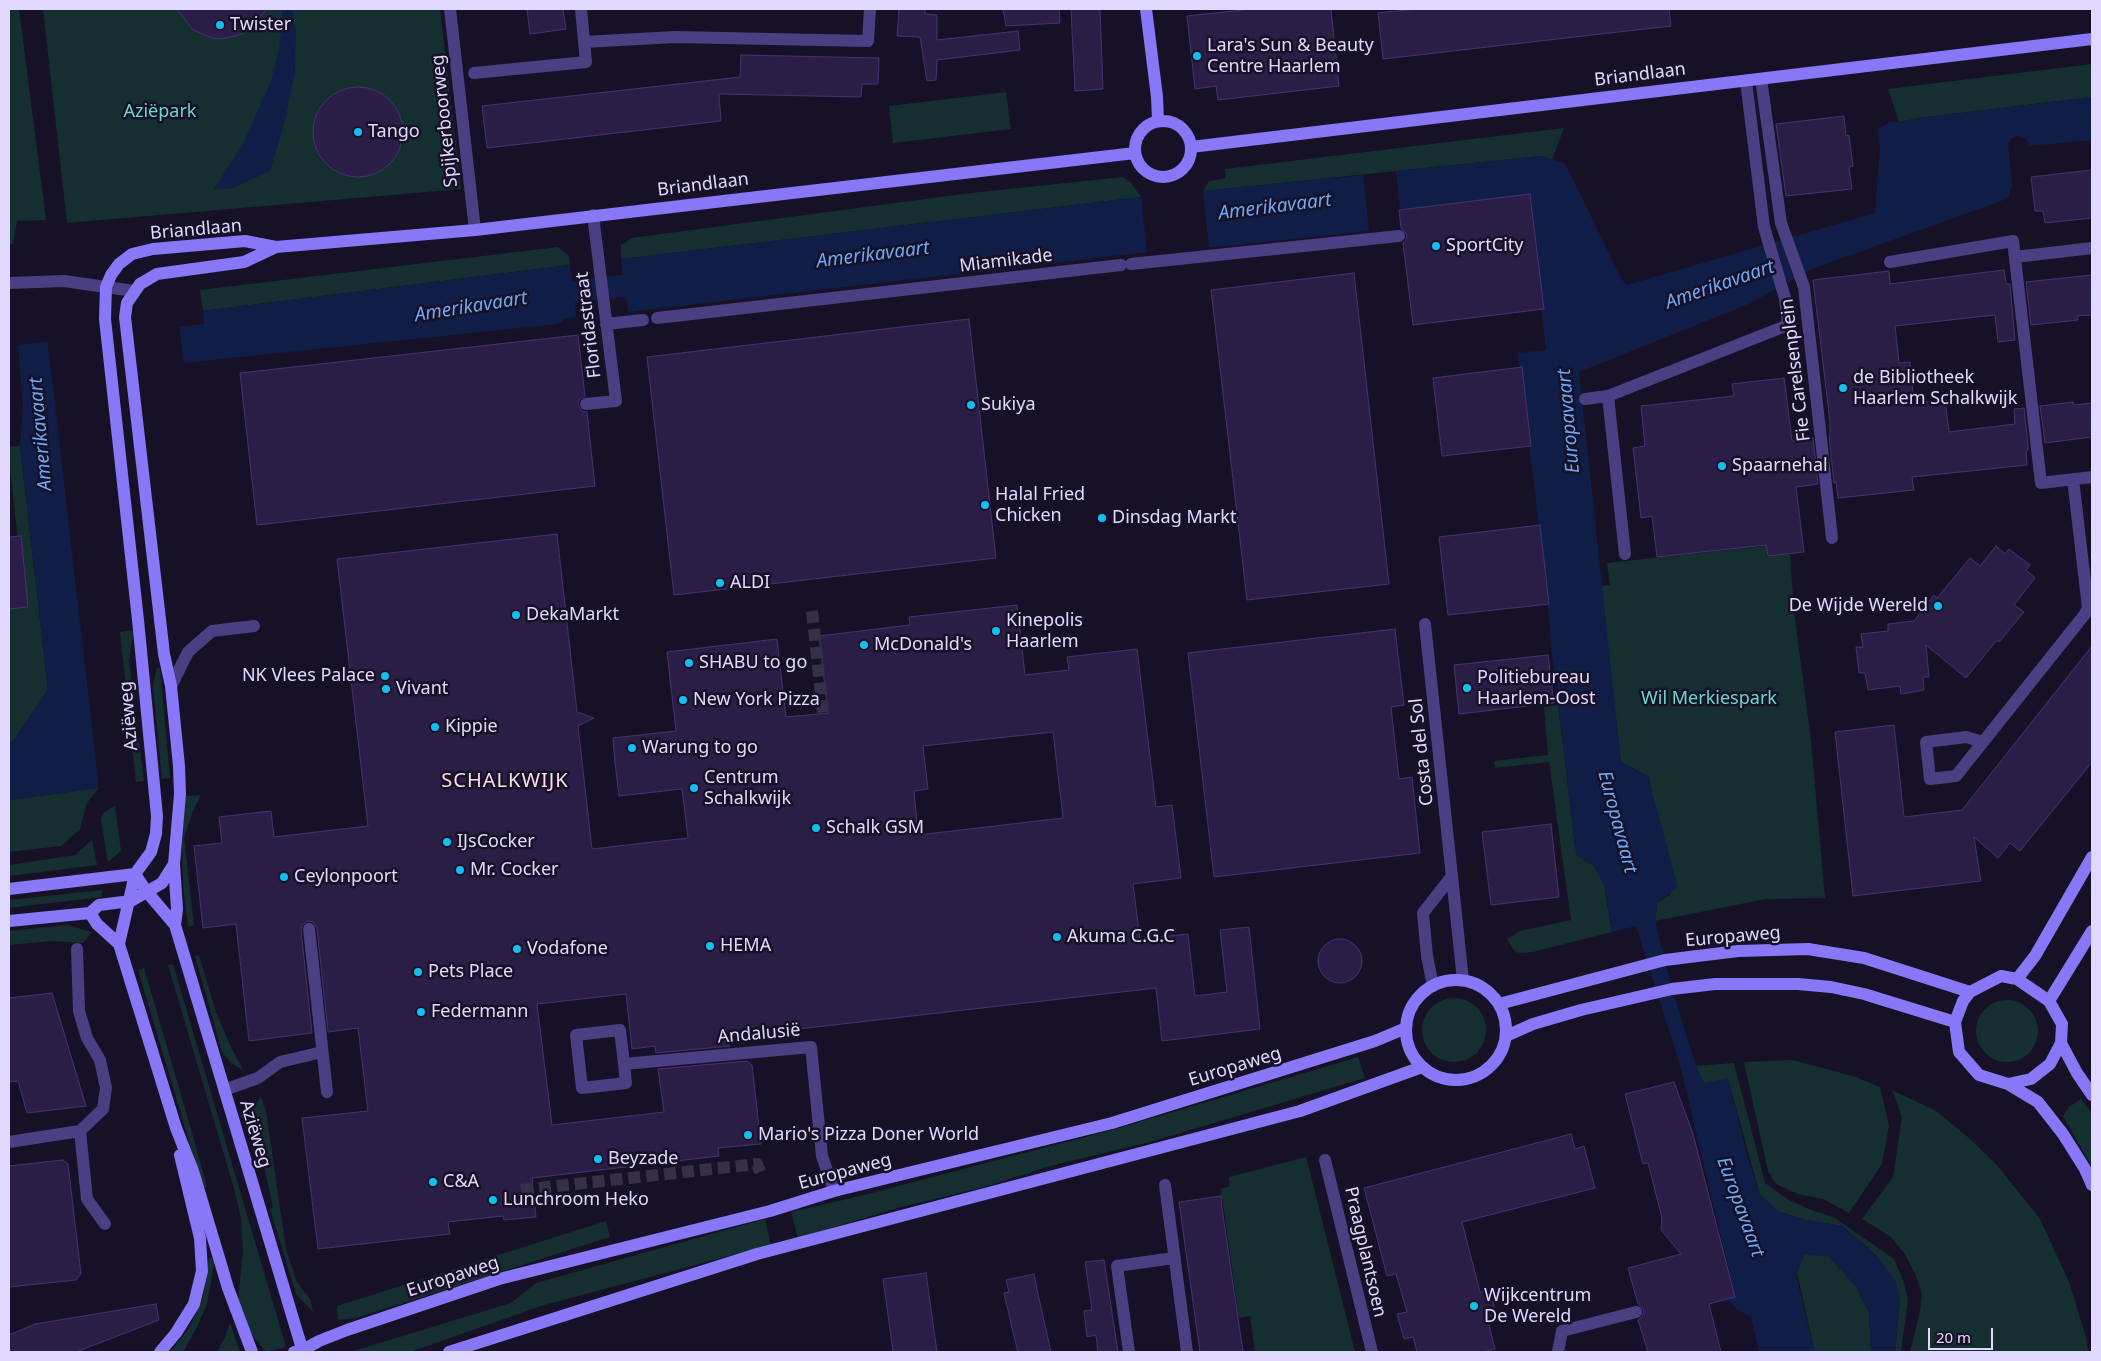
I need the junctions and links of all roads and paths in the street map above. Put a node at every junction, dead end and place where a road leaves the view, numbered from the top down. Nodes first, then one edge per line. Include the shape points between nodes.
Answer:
1 (450, 9) edge
2 (582, 9) edge
3 (870, 9) edge
4 (1146, 9) edge
5 (2092, 39) edge
6 (584, 42) junction
7 (474, 72) dead end
8 (1761, 79) junction
9 (1746, 81) junction
10 (1158, 121) junction
11 (1191, 146) junction
12 (1135, 153) junction
13 (593, 215) junction
14 (475, 230) junction
15 (1399, 236) dead end
16 (276, 247) junction
17 (2092, 248) edge
18 (2015, 257) junction
19 (1890, 262) dead end
20 (9, 283) edge
21 (106, 287) junction
22 (134, 291) junction
23 (656, 318) dead end
24 (643, 320) dead end
25 (606, 321) junction
26 (1608, 396) junction
27 (1585, 399) dead end
28 (586, 404) dead end
29 (2092, 477) edge
30 (2073, 479) junction
31 (1832, 538) dead end
32 (1625, 554) dead end
33 (1425, 624) dead end
34 (254, 626) dead end
35 (171, 686) junction
36 (1983, 742) junction
37 (2092, 857) edge
38 (174, 864) junction
39 (135, 874) junction
40 (1452, 876) junction
41 (9, 888) edge
42 (147, 892) junction
43 (130, 901) junction
44 (90, 913) junction
45 (9, 921) edge
46 (175, 925) junction
47 (309, 929) dead end
48 (2092, 931) edge
49 (119, 944) junction
50 (77, 949) dead end
51 (2017, 979) junction
52 (1463, 980) junction
53 (1433, 986) junction
54 (1970, 992) junction
55 (2049, 1001) junction
56 (1499, 1004) junction
57 (1955, 1022) junction
58 (1406, 1028) junction
59 (1506, 1036) junction
60 (2061, 1043) junction
61 (322, 1052) junction
62 (624, 1064) junction
63 (1422, 1067) junction
64 (2008, 1084) junction
65 (224, 1090) junction
66 (327, 1092) dead end
67 (2092, 1095) edge
68 (176, 1128) junction
69 (80, 1131) junction
70 (9, 1142) edge
71 (1325, 1160) dead end
72 (1165, 1185) dead end
73 (2092, 1185) edge
74 (834, 1191) junction
75 (105, 1224) dead end
76 (1174, 1258) junction
77 (1636, 1312) dead end
78 (160, 1352) edge
79 (252, 1352) edge
80 (300, 1352) edge
81 (449, 1352) edge
82 (1129, 1352) edge
83 (1187, 1352) edge
84 (1372, 1352) edge
85 (1558, 1352) edge

1 - 14 street, Spijkerboorweg
2 - 6 street
3 - 6 street via 868,41 675,37
4 - 10 main road
5 - 8 main road, Briandlaan
6 - 7 street via 586,62
8 - 9 main road, Briandlaan
8 - 31 street, Fie Carelsenplein via 1781,223 1804,288
9 - 11 main road, Briandlaan
9 - 26 street, Fie Carelsenplein via 1764,227 1784,298 1788,325
10 - 11 main road via 1176,124 1188,137
10 - 12 main road via 1138,136
11 - 12 main road via 1186,165 1170,177 1160,177 1143,169
12 - 13 main road, Briandlaan
13 - 14 main road, Briandlaan
13 - 25 street, Floridastraat
14 - 16 main road, Briandlaan
15 - 23 street, Miamikade
16 - 21 main road, Briandlaan via 245,242 153,249 132,254 119,264
16 - 22 main road, Briandlaan via 244,262 157,274
17 - 18 street
18 - 19 street via 2013,241
18 - 30 street via 2041,482
20 - 21 street via 64,282
21 - 22 street
21 - 39 main road, Aziëweg via 106,331 157,816 151,852
22 - 35 main road, Aziëweg via 125,317 130,376 164,654
24 - 25 street
25 - 28 street, Floridastraat via 616,401
26 - 27 street, Fie Carelsenplein
26 - 32 street
29 - 30 street
30 - 36 street via 2088,608 2086,614
33 - 40 street, Costa del Sol
34 - 35 street via 212,631 188,652
35 - 38 main road, Aziëweg via 180,794
36 - 36 street via 1956,776 1930,779 1926,742 1966,737
37 - 51 main road via 2035,956
38 - 42 main road via 162,883
38 - 46 main road, Aziëweg
39 - 41 main road
39 - 42 main road, Aziëweg
39 - 43 main road, Aziëweg
40 - 52 street, Costa del Sol
40 - 53 street via 1423,913
42 - 43 main road
42 - 46 main road, Aziëweg
43 - 44 main road via 99,905
43 - 49 main road, Aziëweg
44 - 45 main road
44 - 49 main road via 96,924
46 - 65 main road, Aziëweg
47 - 61 street
48 - 55 main road
49 - 68 main road
50 - 69 street via 79,1011 87,1038 100,1060 106,1088 103,1109
51 - 54 main road via 2001,976
51 - 55 main road
52 - 53 main road via 1448,980
52 - 56 main road via 1490,992
53 - 58 main road via 1413,1003
54 - 56 main road, Europaweg via 1864,958 1808,949 1738,950 1664,960
54 - 57 main road
55 - 60 main road via 2062,1024
56 - 59 main road
57 - 59 main road via 1831,987 1715,984 1672,989 1581,1010
57 - 64 main road via 1959,1052 1979,1075
58 - 63 main road via 1412,1056
58 - 74 main road, Europaweg via 1376,1041 1112,1123
59 - 63 main road via 1496,1061 1474,1078 1446,1080
60 - 64 main road via 2050,1064 2032,1079
60 - 67 main road
61 - 65 street via 280,1062 258,1078
61 - 66 street
62 - 62 street via 620,1030 576,1035 582,1088 626,1083
62 - 74 street, Andalusië via 811,1047 822,1156
63 - 81 main road via 1300,1111 757,1254
64 - 73 main road via 2038,1102 2063,1134
65 - 80 main road, Aziëweg
68 - 78 main road via 200,1238 202,1271 194,1304
68 - 79 main road
69 - 70 street
69 - 75 street via 88,1198
71 - 84 street, Praagplantsoen
72 - 76 street
74 - 80 main road, Europaweg via 499,1279 348,1330
76 - 82 street via 1117,1266
76 - 83 street
77 - 85 street via 1562,1331

